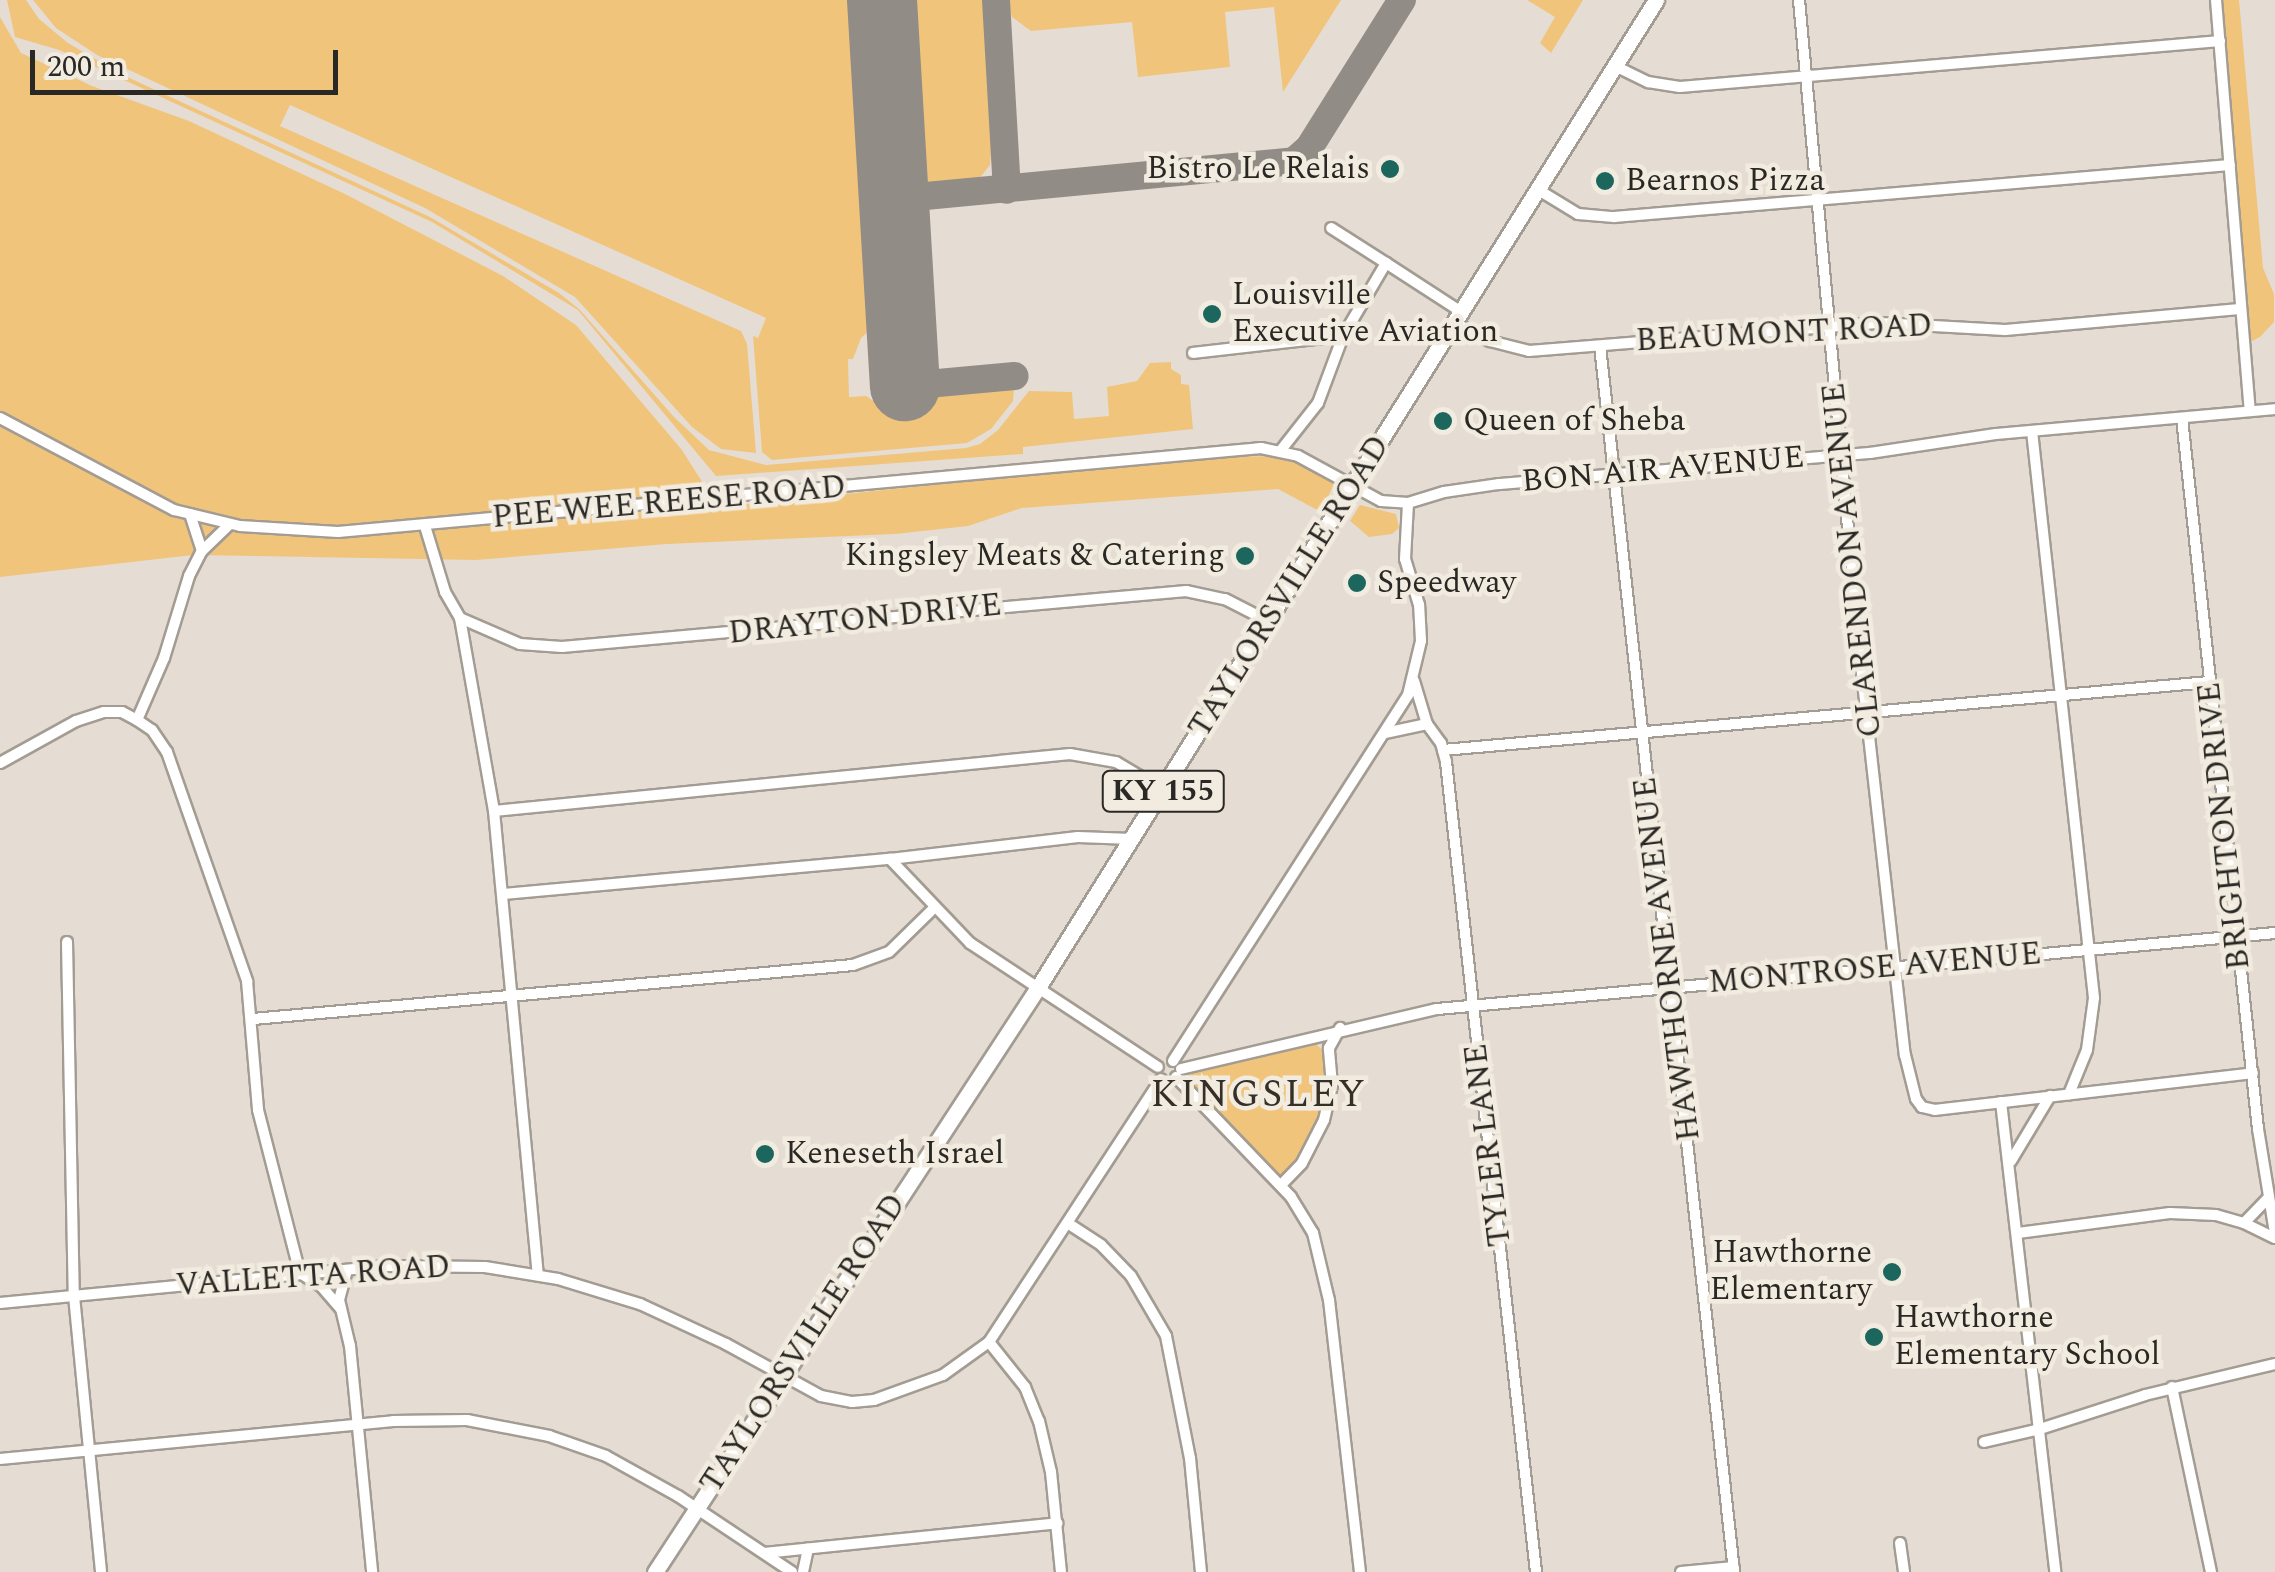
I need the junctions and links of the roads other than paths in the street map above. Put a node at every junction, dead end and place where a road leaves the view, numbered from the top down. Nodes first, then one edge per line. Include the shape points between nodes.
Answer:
1 (1656, 0) edge
2 (1800, 0) edge
3 (2216, 0) edge
4 (2220, 41) junction
5 (1614, 66) junction
6 (1807, 79) junction
7 (2230, 165) junction
8 (1537, 189) junction
9 (1819, 200) junction
10 (1332, 228) dead end
11 (1386, 262) junction
12 (2240, 309) junction
13 (1457, 317) junction
14 (1829, 326) junction
15 (1343, 336) junction
16 (1600, 346) junction
17 (1193, 353) dead end
18 (2275, 409) edge
19 (2250, 411) junction
20 (0, 418) edge
21 (2182, 418) junction
22 (2032, 431) junction
23 (1281, 450) junction
24 (1840, 455) junction
25 (1613, 474) junction
26 (1354, 486) junction
27 (1408, 503) junction
28 (190, 514) junction
29 (230, 524) junction
30 (425, 526) junction
31 (202, 550) junction
32 (460, 618) junction
33 (1270, 622) junction
34 (1414, 680) junction
35 (2210, 682) junction
36 (2061, 695) junction
37 (1868, 713) junction
38 (138, 720) junction
39 (1427, 724) junction
40 (1642, 730) junction
41 (1384, 734) junction
42 (1443, 750) junction
43 (0, 762) edge
44 (1164, 790) junction
45 (494, 810) junction
46 (1132, 839) junction
47 (890, 859) junction
48 (504, 894) junction
49 (934, 908) junction
50 (2275, 933) edge
51 (2237, 939) junction
52 (66, 942) dead end
53 (2090, 951) junction
54 (1896, 970) junction
55 (1669, 987) junction
56 (1038, 989) junction
57 (514, 996) junction
58 (1472, 1005) junction
59 (253, 1019) junction
60 (1340, 1028) junction
61 (1313, 1034) junction
62 (1329, 1048) junction
63 (1158, 1066) junction
64 (1176, 1069) junction
65 (2252, 1074) junction
66 (1161, 1079) junction
67 (2069, 1094) junction
68 (2050, 1096) junction
69 (2001, 1102) junction
70 (2010, 1162) junction
71 (1281, 1185) junction
72 (2267, 1199) junction
73 (2244, 1223) junction
74 (1069, 1224) junction
75 (2018, 1233) junction
76 (2275, 1236) edge
77 (348, 1270) junction
78 (300, 1273) junction
79 (538, 1275) junction
80 (74, 1296) junction
81 (0, 1304) edge
82 (341, 1308) junction
83 (989, 1342) junction
84 (2275, 1364) edge
85 (783, 1377) junction
86 (2172, 1388) junction
87 (357, 1424) junction
88 (2040, 1429) junction
89 (1984, 1442) dead end
90 (89, 1450) junction
91 (0, 1459) edge
92 (696, 1508) junction
93 (1057, 1523) junction
94 (1900, 1543) dead end
95 (808, 1549) junction
96 (763, 1553) junction
97 (1734, 1569) edge
98 (101, 1572) edge
99 (372, 1572) edge
100 (655, 1572) edge
101 (792, 1572) edge
102 (804, 1572) edge
103 (1062, 1572) edge
104 (1201, 1572) edge
105 (1360, 1572) edge
106 (1536, 1572) edge
107 (1680, 1572) edge
108 (1904, 1572) edge
109 (2055, 1572) edge
110 (2211, 1572) edge

1 - 5 main road, TAYLORSVILLE ROAD / KY 155
2 - 6 street, CLARENDON AVENUE
3 - 4 street
4 - 6 street
4 - 7 street
5 - 6 street via 1667,88
5 - 8 main road, TAYLORSVILLE ROAD / KY 155
6 - 9 street, CLARENDON AVENUE
7 - 9 street
7 - 12 street
8 - 9 street via 1564,208 1595,217
8 - 13 main road, TAYLORSVILLE ROAD / KY 155
9 - 14 street, CLARENDON AVENUE
10 - 11 street, BEAUMONT ROAD
11 - 13 street, BEAUMONT ROAD
11 - 15 street
12 - 14 street, BEAUMONT ROAD via 2006,330 1910,322
12 - 19 street
13 - 16 street, BEAUMONT ROAD via 1519,350
13 - 26 main road, TAYLORSVILLE ROAD / KY 155
14 - 16 street, BEAUMONT ROAD
14 - 24 street, CLARENDON AVENUE
15 - 17 street
15 - 23 street via 1318,402
16 - 25 street, HAWTHORNE AVENUE
18 - 19 street, BON AIR AVENUE
19 - 21 street, BON AIR AVENUE
20 - 28 street, PEE WEE REESE ROAD via 145,498
21 - 22 street, BON AIR AVENUE
21 - 35 street, BRIGHTON DRIVE
22 - 24 street, BON AIR AVENUE
22 - 36 street
23 - 26 street, PEE WEE REESE ROAD
23 - 30 street, PEE WEE REESE ROAD
24 - 25 street, BON AIR AVENUE
24 - 37 street, CLARENDON AVENUE
25 - 27 street, BON AIR AVENUE via 1464,488
25 - 40 street, HAWTHORNE AVENUE
26 - 27 street via 1381,501
26 - 33 main road, TAYLORSVILLE ROAD / KY 155
27 - 34 street via 1405,559 1420,622
28 - 29 street, PEE WEE REESE ROAD
28 - 31 street
29 - 30 street, PEE WEE REESE ROAD via 338,532
29 - 31 street
30 - 32 street
31 - 38 street
32 - 33 street, DRAYTON DRIVE via 520,644 562,647 1186,591 1225,600
32 - 45 street
33 - 44 main road, TAYLORSVILLE ROAD / KY 155
34 - 39 street, TYLER LANE
34 - 41 street
35 - 36 street
35 - 51 street, BRIGHTON DRIVE
36 - 37 street
36 - 53 street
37 - 40 street
37 - 54 street, CLARENDON AVENUE
38 - 43 street via 122,712 94,714
38 - 59 street via 171,760 237,946
39 - 41 street
39 - 42 street, TYLER LANE
40 - 42 street
40 - 55 street, HAWTHORNE AVENUE
41 - 64 street
42 - 58 street, TYLER LANE
44 - 45 street via 1116,762 1070,754
44 - 46 main road, TAYLORSVILLE ROAD / KY 155
45 - 48 street
46 - 47 street via 1078,836
46 - 56 main road, TAYLORSVILLE ROAD / KY 155
47 - 48 street
47 - 49 street
48 - 57 street
49 - 56 street via 970,943
49 - 57 street via 889,952 862,964
50 - 51 street, MONTROSE AVENUE
51 - 53 street, MONTROSE AVENUE
51 - 65 street, BRIGHTON DRIVE
52 - 80 street
53 - 54 street, MONTROSE AVENUE
53 - 67 street via 2093,1021
54 - 55 street, MONTROSE AVENUE
54 - 69 street, CLARENDON AVENUE via 1917,1102 1930,1110
55 - 58 street, MONTROSE AVENUE
55 - 97 street, HAWTHORNE AVENUE
56 - 63 street
56 - 85 main road, TAYLORSVILLE ROAD / KY 155
57 - 59 street
57 - 79 street
58 - 60 street, MONTROSE AVENUE
58 - 106 street, TYLER LANE
59 - 78 street via 260,1122
60 - 61 street, MONTROSE AVENUE
60 - 62 street
61 - 62 street
61 - 64 street, MONTROSE AVENUE
62 - 71 street via 1332,1085 1324,1120 1302,1163
63 - 64 street
63 - 66 street
64 - 66 street
64 - 71 street
65 - 67 street
65 - 72 street, BRIGHTON DRIVE
66 - 74 street
67 - 68 street
68 - 69 street
68 - 70 street
69 - 70 street
70 - 75 street
71 - 105 street via 1313,1232 1326,1278
72 - 73 street
72 - 76 street, BRIGHTON DRIVE
73 - 75 street via 2170,1213
73 - 76 street
74 - 83 street
74 - 104 street via 1131,1276 1166,1336 1190,1458
75 - 88 street
77 - 78 street, VALLETTA ROAD
77 - 79 street, VALLETTA ROAD via 458,1265
77 - 82 street
78 - 80 street, VALLETTA ROAD
78 - 82 street
79 - 85 street, VALLETTA ROAD via 640,1304
80 - 81 street, VALLETTA ROAD
80 - 90 street
82 - 87 street
83 - 85 street, VALLETTA ROAD via 942,1375 874,1400 832,1400
83 - 93 street via 1025,1387 1039,1421
84 - 86 street
85 - 92 main road, TAYLORSVILLE ROAD / KY 155
86 - 88 street
86 - 110 street
87 - 90 street
87 - 92 street via 467,1420 531,1431 606,1456
87 - 99 street
88 - 89 street
88 - 109 street
90 - 91 street
90 - 98 street
92 - 96 street
92 - 100 main road, TAYLORSVILLE ROAD / KY 155
93 - 95 street
93 - 103 street
94 - 108 street
95 - 96 street
95 - 102 street
96 - 101 street
97 - 107 street

